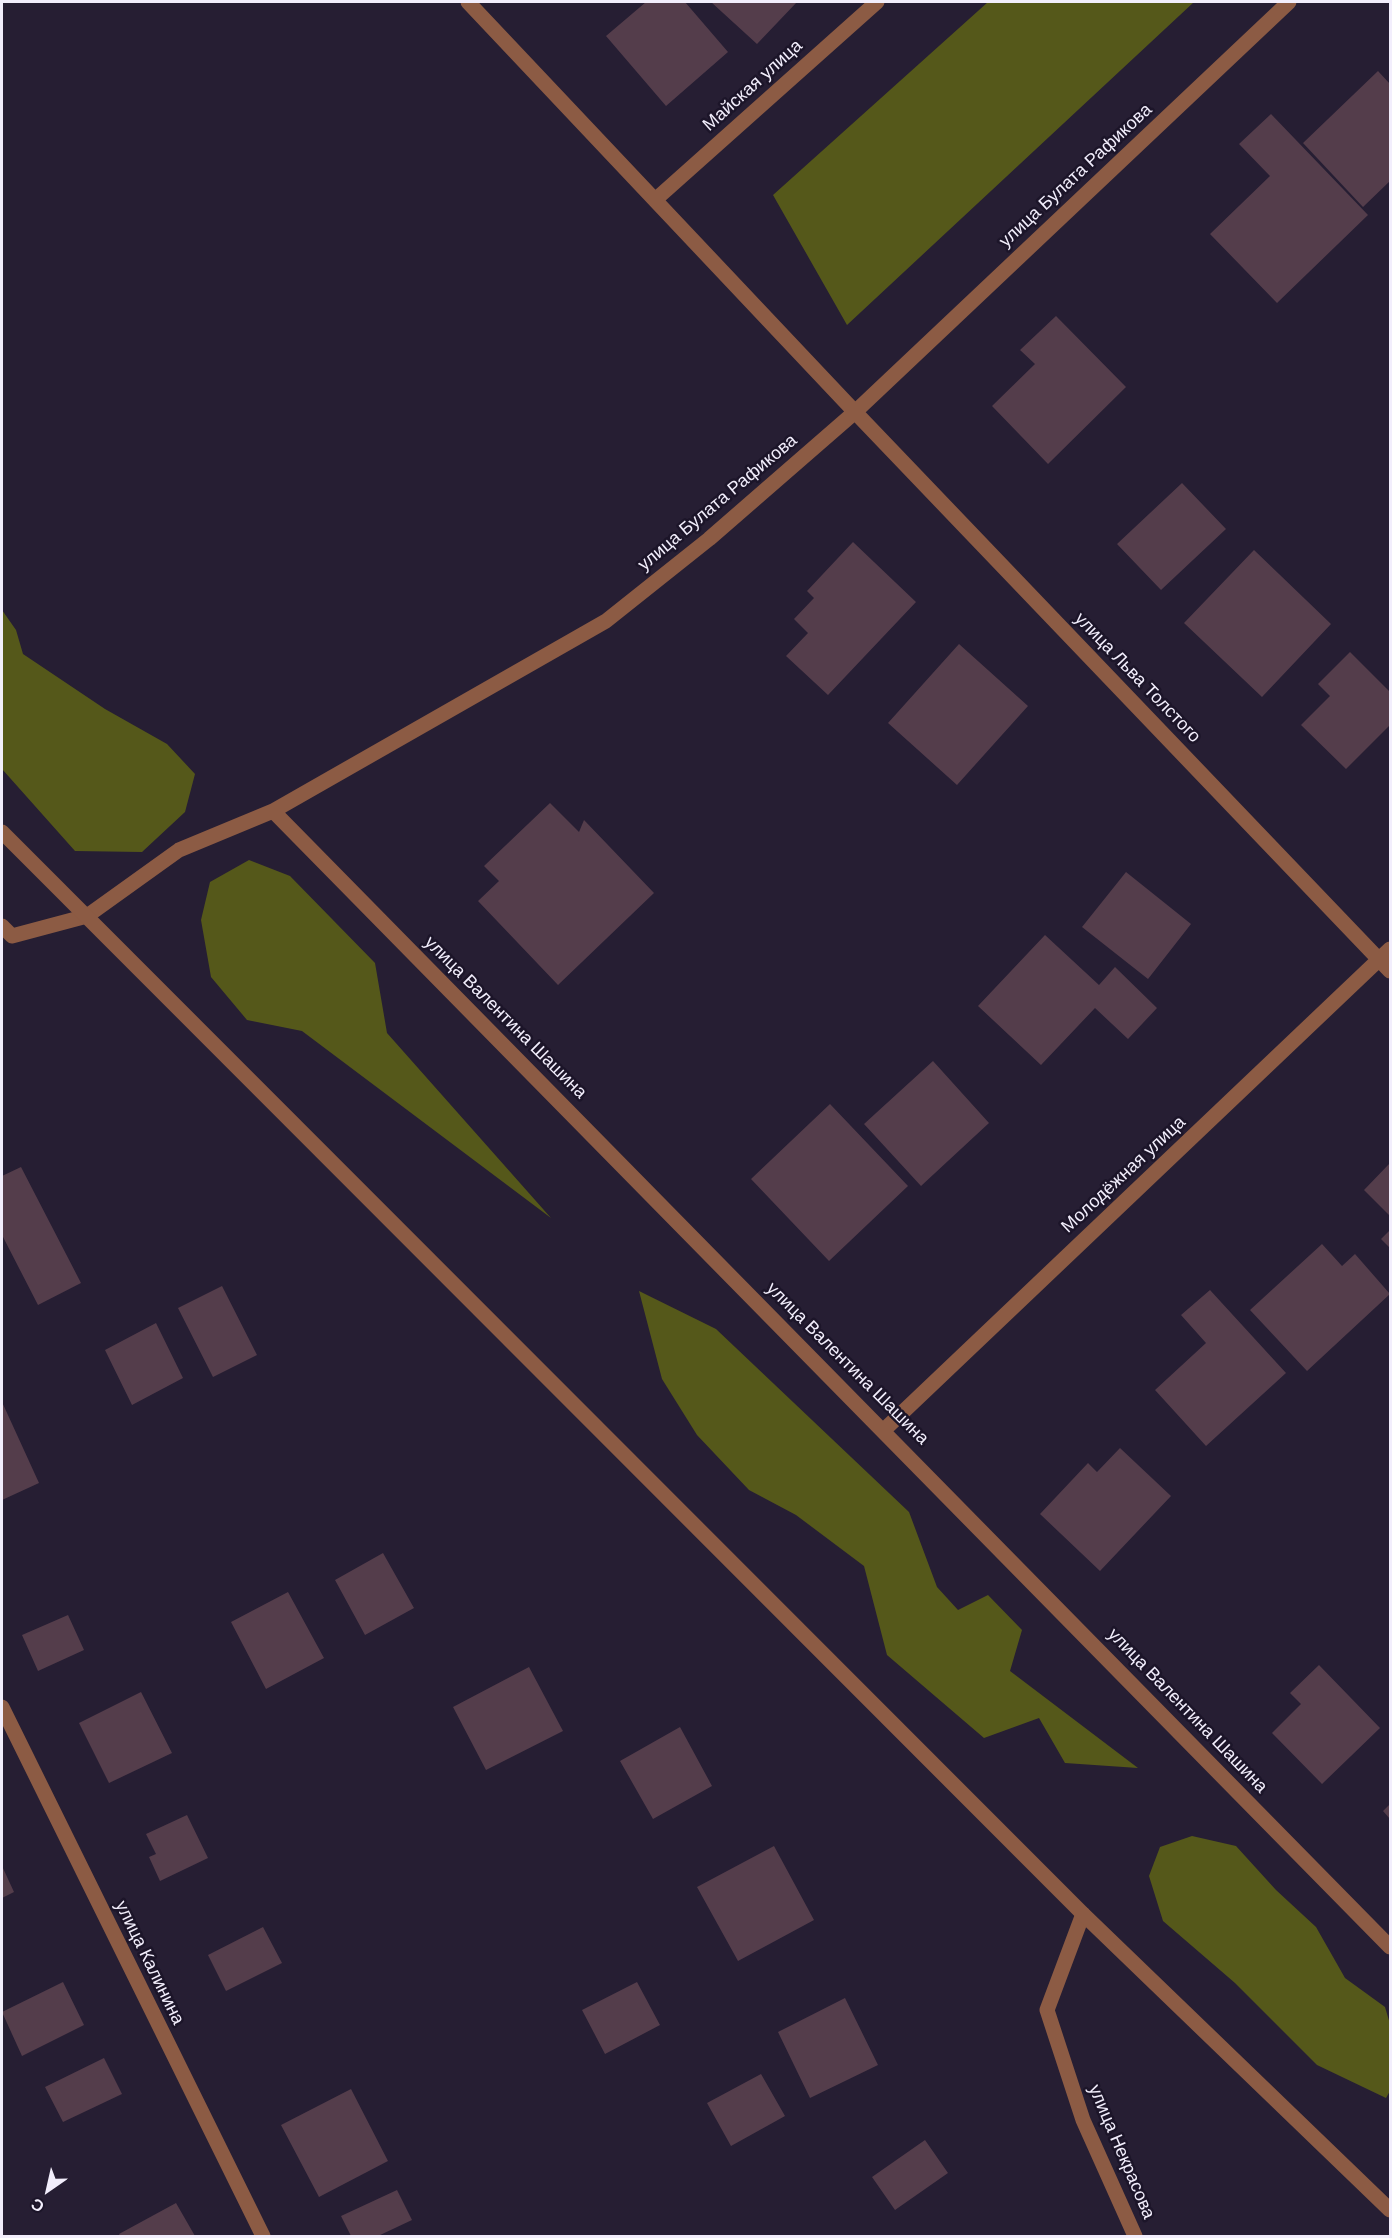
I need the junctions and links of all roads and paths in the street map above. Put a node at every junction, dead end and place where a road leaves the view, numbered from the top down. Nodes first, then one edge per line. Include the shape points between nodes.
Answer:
1 (468, 2) edge
2 (877, 2) edge
3 (1289, 2) edge
4 (655, 200) junction
5 (855, 412) junction
6 (273, 811) junction
7 (2, 832) edge
8 (87, 916) junction
9 (2, 926) edge
10 (1385, 955) edge
11 (1390, 971) edge
12 (884, 1430) junction
13 (2, 1707) edge
14 (1083, 1914) junction
15 (1390, 1947) edge
16 (1390, 2210) edge
17 (263, 2236) edge
18 (1135, 2236) edge

1 - 4 street, улица Льва Толстого
2 - 4 street, Майская улица
3 - 5 street, улица Булата Рафикова
4 - 5 street, улица Льва Толстого
5 - 6 street, улица Булата Рафикова via 710,539 606,621
5 - 10 street, улица Льва Толстого
6 - 8 street, улица Булата Рафикова via 179,850
6 - 12 street, улица Валентина Шашина
7 - 8 street
8 - 9 street via 12,936
8 - 14 street
10 - 11 street, улица Льва Толстого
10 - 12 street, Молодёжная улица
12 - 15 street, улица Валентина Шашина
13 - 17 street, улица Калинина
14 - 16 street
14 - 18 street, улица Некрасова via 1047,2010 1083,2120

